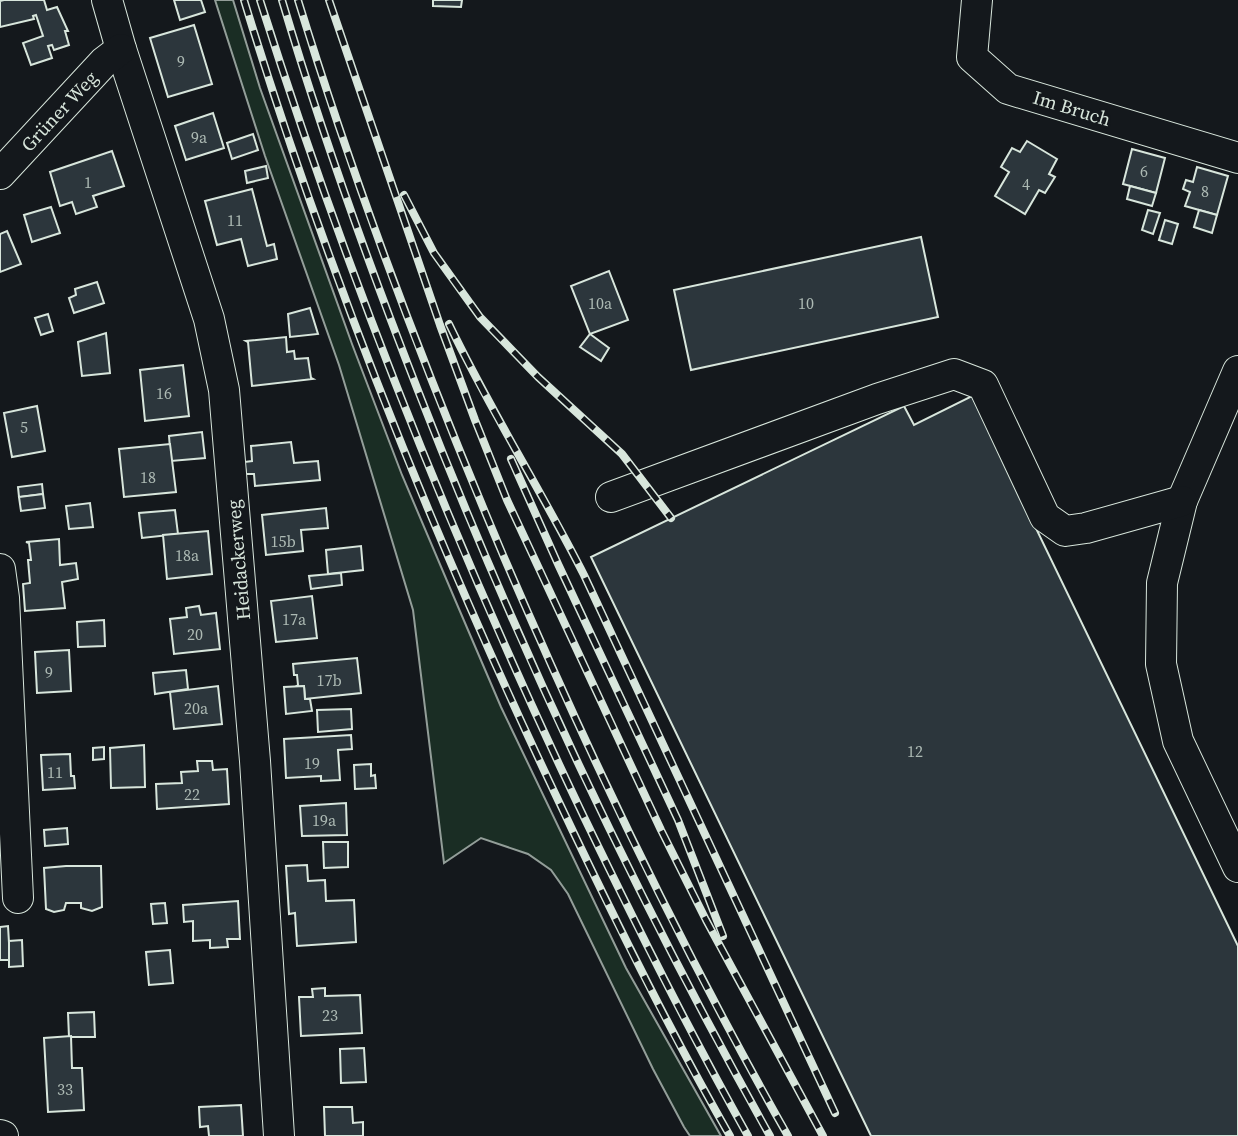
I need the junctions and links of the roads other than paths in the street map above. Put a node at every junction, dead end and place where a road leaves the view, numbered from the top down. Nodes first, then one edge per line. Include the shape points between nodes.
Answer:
1 (107, 0) edge
2 (977, 0) edge
3 (121, 50) junction
4 (1238, 158) edge
5 (0, 174) edge
6 (1238, 371) edge
7 (611, 496) dead end
8 (1182, 501) junction
9 (0, 569) edge
10 (1238, 867) edge
11 (18, 898) dead end
12 (279, 1136) edge

1 - 3 street, Heidackerweg
2 - 4 street, Im Bruch via 972,57 1009,89
3 - 5 street, Grüner Weg via 104,62
3 - 12 street, Heidackerweg via 209,319 224,390 255,761
6 - 8 street
7 - 8 street via 954,374 983,385 1045,517 1065,531
8 - 10 street via 1162,583 1161,664 1178,741
9 - 11 street

